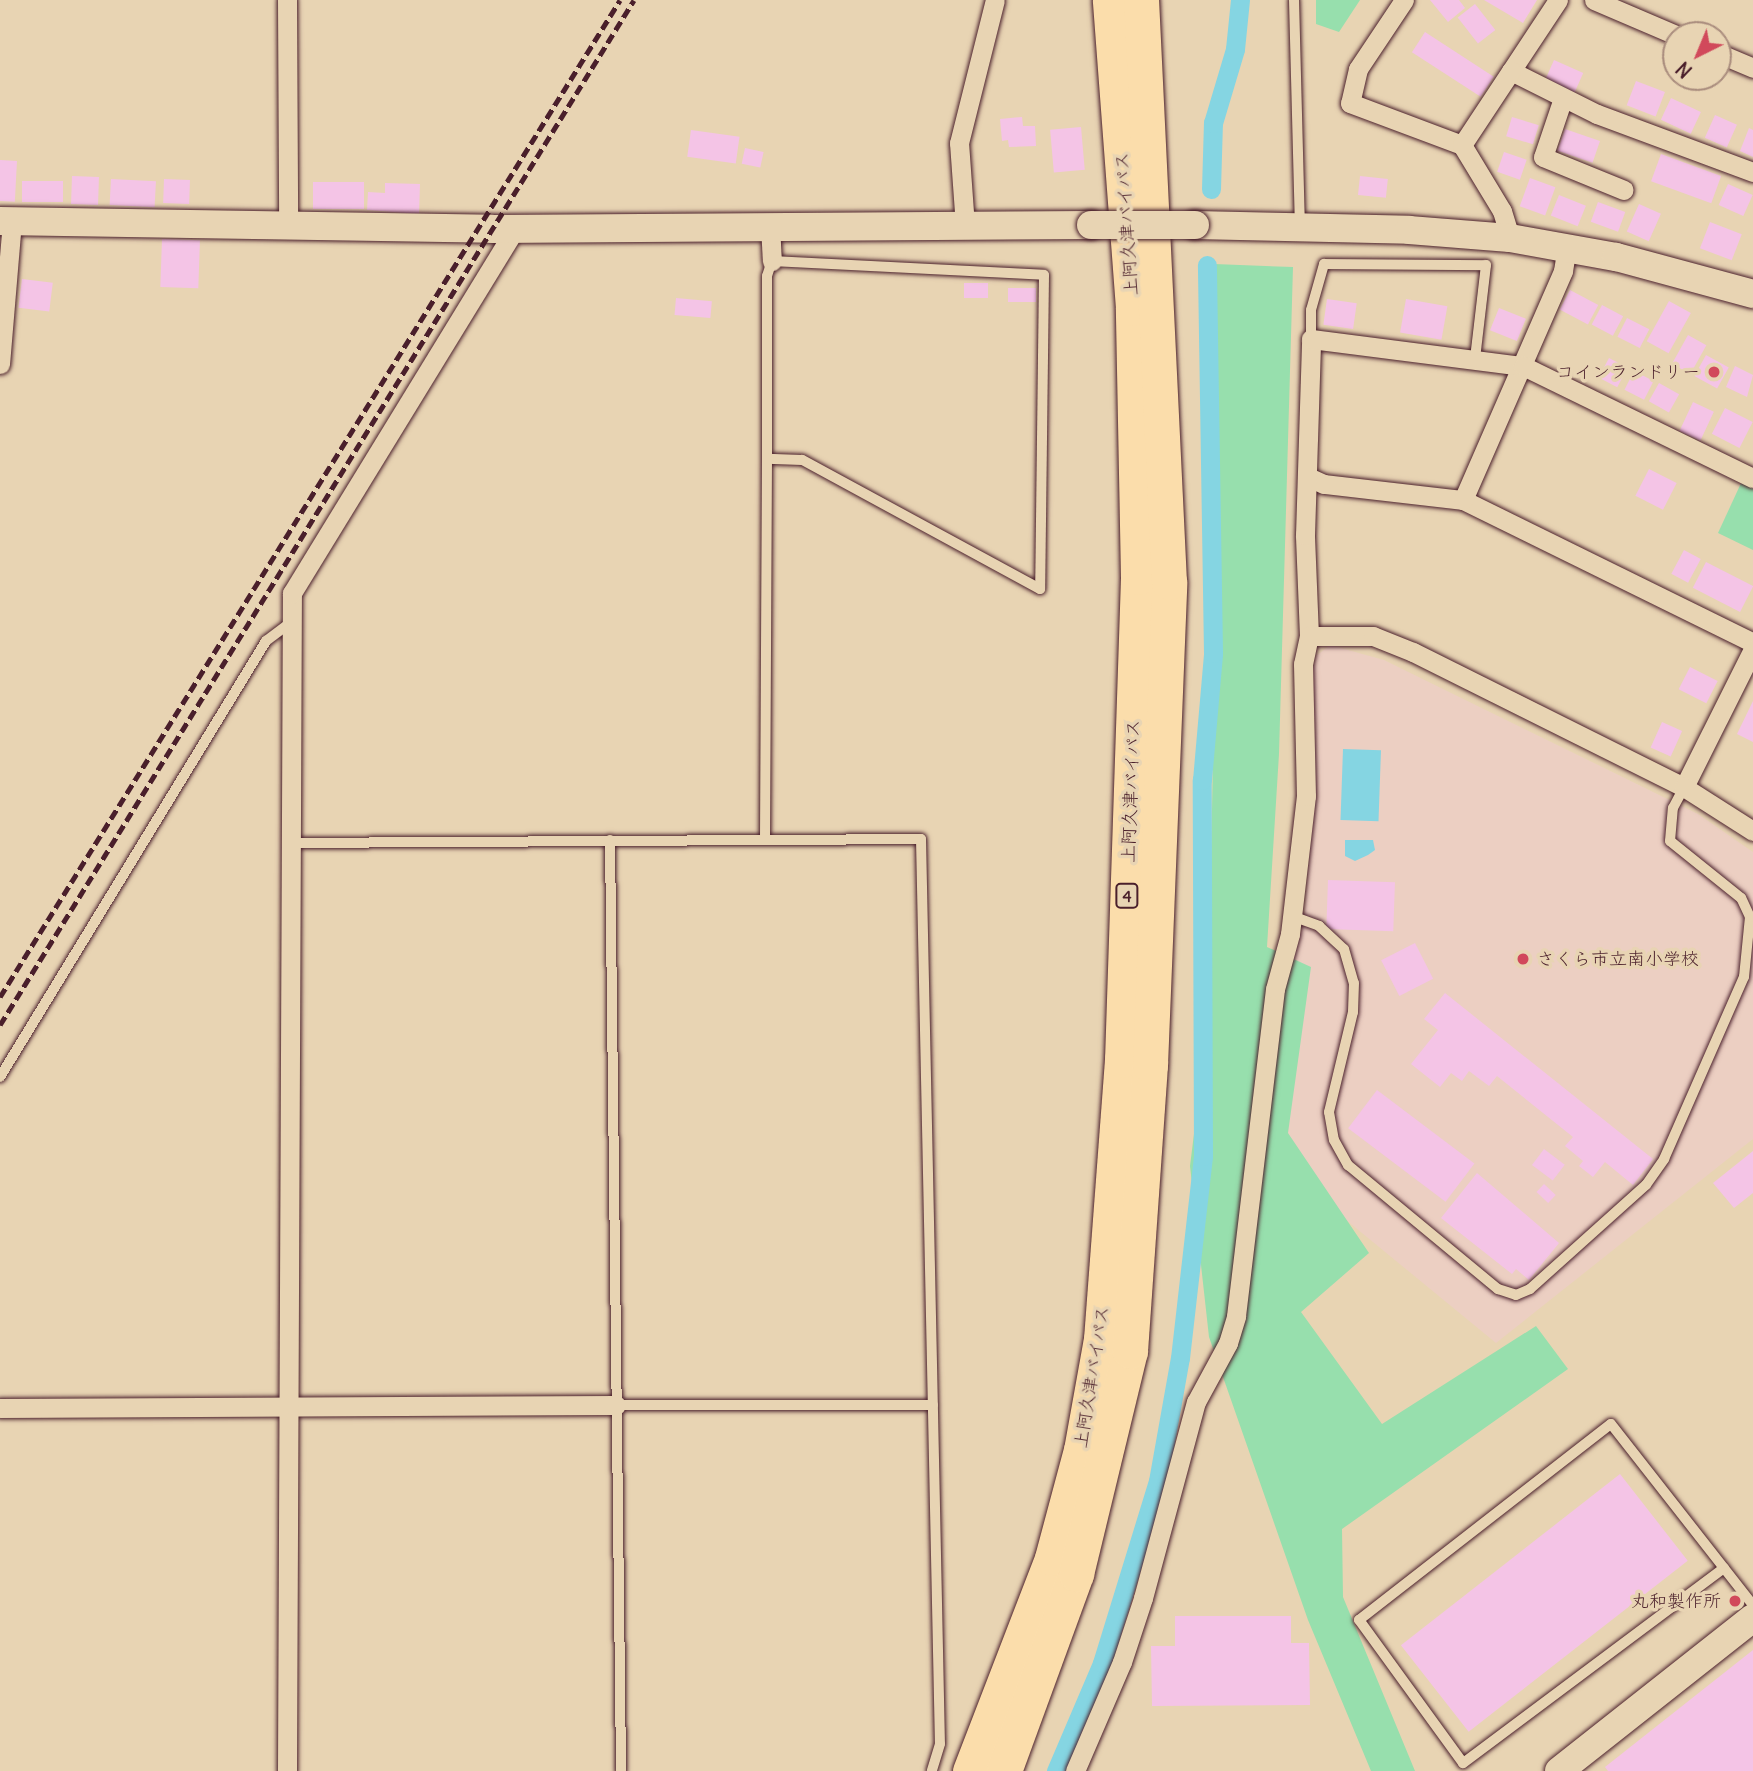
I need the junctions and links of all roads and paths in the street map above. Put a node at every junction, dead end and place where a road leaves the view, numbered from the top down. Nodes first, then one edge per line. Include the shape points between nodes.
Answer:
1 (287, 0) edge
2 (995, 0) edge
3 (1110, 0) edge
4 (1141, 0) edge
5 (1294, 0) edge
6 (1404, 0) edge
7 (1558, 0) edge
8 (1594, 0) edge
9 (1662, 29) edge
10 (1732, 59) edge
11 (1753, 68) edge
12 (1511, 71) junction
13 (1563, 98) junction
14 (1462, 145) junction
15 (1753, 172) edge
16 (1624, 190) dead end
17 (6, 221) edge
18 (288, 224) junction
19 (770, 225) junction
20 (965, 226) junction
21 (516, 228) junction
22 (1300, 228) junction
23 (1510, 238) junction
24 (1567, 246) junction
25 (772, 261) junction
26 (1751, 287) edge
27 (1311, 338) junction
28 (1475, 359) junction
29 (0, 364) edge
30 (1522, 366) junction
31 (767, 459) junction
32 (1308, 477) junction
33 (1753, 478) edge
34 (1464, 500) junction
35 (291, 623) junction
36 (1309, 636) junction
37 (1753, 643) edge
38 (1753, 649) edge
39 (1684, 787) junction
40 (1753, 831) edge
41 (610, 840) junction
42 (765, 840) junction
43 (289, 843) junction
44 (1292, 916) junction
45 (0, 1077) edge
46 (288, 1404) junction
47 (616, 1405) junction
48 (933, 1405) junction
49 (0, 1408) edge
50 (1724, 1567) junction
51 (1753, 1605) edge
52 (1753, 1618) edge
53 (287, 1771) edge
54 (621, 1771) edge
55 (932, 1771) edge
56 (970, 1771) edge
57 (1004, 1771) edge
58 (1075, 1771) edge
59 (1559, 1771) edge

1 - 18 street
2 - 20 street via 959,143
3 - 56 highway, 上阿久津バイパス / 4 via 1133,308 1138,578 1122,1060 1101,1339 1081,1450 1052,1558
4 - 57 highway, 上阿久津バイパス / 4 via 1169,582 1150,1065 1130,1351 1076,1574
5 - 22 lane
6 - 14 street via 1358,69 1350,103
7 - 12 street
8 - 9 street
10 - 11 street
12 - 13 street
12 - 14 street
13 - 15 street
13 - 16 street via 1543,157
14 - 23 street via 1502,211
17 - 18 street
17 - 29 street
18 - 21 street
19 - 20 street
19 - 21 street
19 - 25 street
20 - 22 street, bridge
21 - 35 street via 292,593
22 - 23 street
23 - 24 street
24 - 26 street
24 - 30 street via 1563,271
25 - 31 lane via 767,276
25 - 31 lane via 1044,275 1040,589 802,460
27 - 28 street
27 - 28 lane via 1311,310 1324,264 1486,265
27 - 32 street
28 - 30 street
30 - 33 street
30 - 34 street
31 - 42 lane
32 - 34 street via 1324,484
32 - 36 street
34 - 37 street
35 - 43 street
35 - 45 lane via 266,641
36 - 39 street via 1325,633 1383,640
36 - 44 street via 1303,664 1306,796
38 - 39 street
39 - 40 street
39 - 44 lane via 1673,808 1670,841 1741,898 1750,917 1745,977 1664,1159 1626,1206 1530,1289 1516,1295 1497,1289 1348,1165 1335,1140 1329,1112 1353,1012 1354,983 1344,949 1319,926
41 - 42 lane
41 - 43 lane
41 - 47 lane
42 - 48 lane via 921,839
43 - 46 street
44 - 58 street via 1275,989 1236,1317 1228,1343 1196,1402 1143,1598
46 - 47 street
46 - 49 street
46 - 53 street
47 - 48 lane
47 - 54 lane
48 - 55 lane via 940,1744
50 - 50 lane via 1611,1424 1359,1620 1463,1763
50 - 51 lane
52 - 59 street

